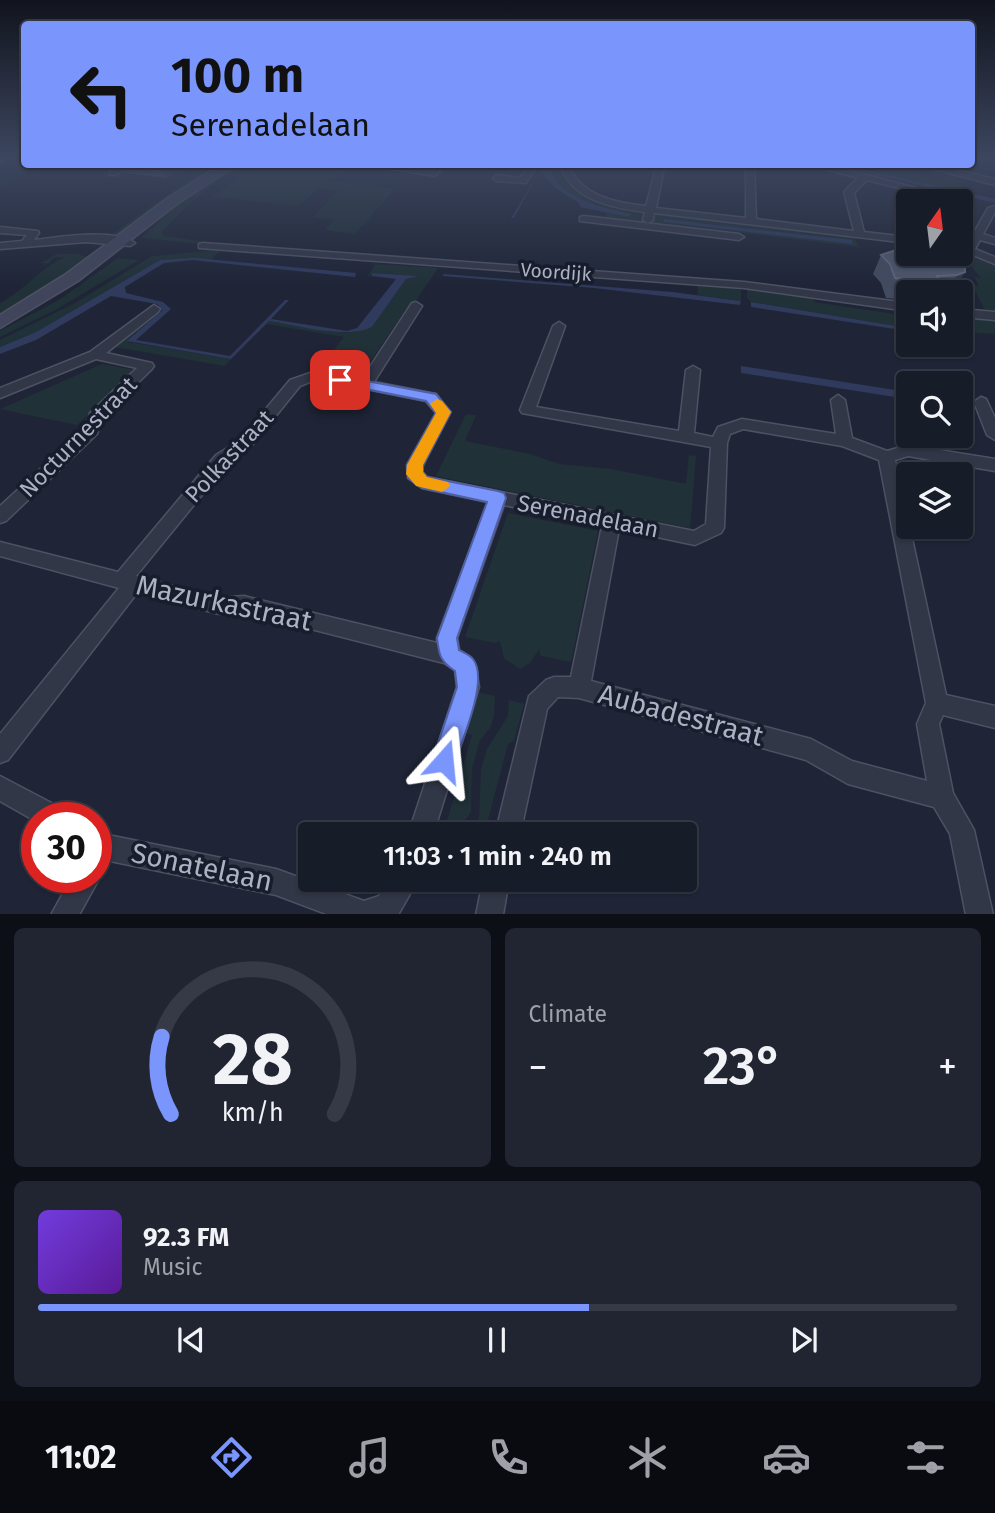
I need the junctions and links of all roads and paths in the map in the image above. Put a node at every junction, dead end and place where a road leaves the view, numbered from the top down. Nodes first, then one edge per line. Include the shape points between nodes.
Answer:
1 (175, 201) edge
2 (605, 201) edge
3 (652, 201) edge
4 (751, 201) edge
5 (851, 201) edge
6 (995, 209) edge
7 (650, 211) junction
8 (584, 219) dead end
9 (751, 222) junction
10 (647, 226) junction
11 (0, 230) edge
12 (34, 233) junction
13 (860, 235) junction
14 (977, 236) junction
15 (739, 237) dead end
16 (80, 238) junction
17 (896, 239) edge
18 (973, 240) edge
19 (995, 240) edge
20 (122, 243) junction
21 (25, 244) junction
22 (0, 246) edge
23 (203, 246) dead end
24 (973, 251) edge
25 (995, 261) edge
26 (416, 306) dead end
27 (896, 306) edge
28 (154, 309) dead end
29 (973, 314) edge
30 (995, 316) edge
31 (0, 324) edge
32 (559, 326) dead end
33 (95, 355) junction
34 (693, 370) dead end
35 (316, 375) joint
36 (365, 385) junction
37 (0, 394) edge
38 (838, 400) dead end
39 (981, 402) dead end
40 (995, 435) edge
41 (686, 437) junction
42 (845, 441) junction
43 (719, 443) junction
44 (886, 457) junction
45 (995, 465) edge
46 (498, 498) junction
47 (0, 516) edge
48 (612, 521) junction
49 (0, 549) edge
50 (128, 582) junction
51 (449, 655) junction
52 (579, 688) junction
53 (937, 703) junction
54 (995, 717) edge
55 (0, 752) edge
56 (0, 788) edge
57 (942, 797) junction
58 (25, 802) edge
59 (424, 822) edge
60 (510, 822) edge
61 (112, 852) edge
62 (298, 890) edge
63 (304, 892) edge
64 (397, 892) edge
65 (494, 892) edge
66 (77, 893) edge
67 (65, 914) edge
68 (489, 914) edge
69 (980, 914) edge

1 - 20 main road
2 - 7 street
3 - 7 street
4 - 9 street
5 - 13 street
6 - 14 street
7 - 9 street
7 - 10 street
8 - 10 street
9 - 13 street
10 - 15 street
11 - 12 street
12 - 16 street
12 - 21 street
13 - 17 street
14 - 18 street
14 - 19 street
16 - 20 street
16 - 21 street
20 - 31 main road
21 - 22 street
23 - 27 street, Voordijk via 696,281
24 - 25 street
26 - 36 street
28 - 33 street
29 - 30 street
32 - 41 street via 527,410
33 - 37 street
33 - 47 street, Nocturnestraat via 147,366 95,416 92,430
34 - 41 street
35 - 36 street, Serenadelaan
35 - 50 street, Polkastraat via 295,383 244,445 222,459
36 - 46 street, Serenadelaan via 431,397 443,412 415,465 414,474 422,482
38 - 42 street
39 - 40 street
41 - 43 street
42 - 43 street via 742,424 723,431
42 - 44 street
43 - 48 street, Serenadelaan via 715,528 695,538
44 - 45 street via 908,450
44 - 53 street
46 - 48 street, Serenadelaan
46 - 51 street via 447,638
48 - 52 street, Aubadestraat
49 - 50 street, Mazurkastraat
50 - 51 street, Mazurkastraat via 219,606 244,604
50 - 55 street, Polkastraat
51 - 59 street via 465,665 468,687
52 - 57 street, Aubadestraat via 811,750 848,772
52 - 60 street via 554,687 537,704
53 - 54 street
53 - 57 street via 928,724
56 - 58 street
57 - 69 street via 962,830
61 - 62 street, Sonatelaan
63 - 64 street, Sonatelaan via 364,914 388,906
65 - 68 street
66 - 67 street

